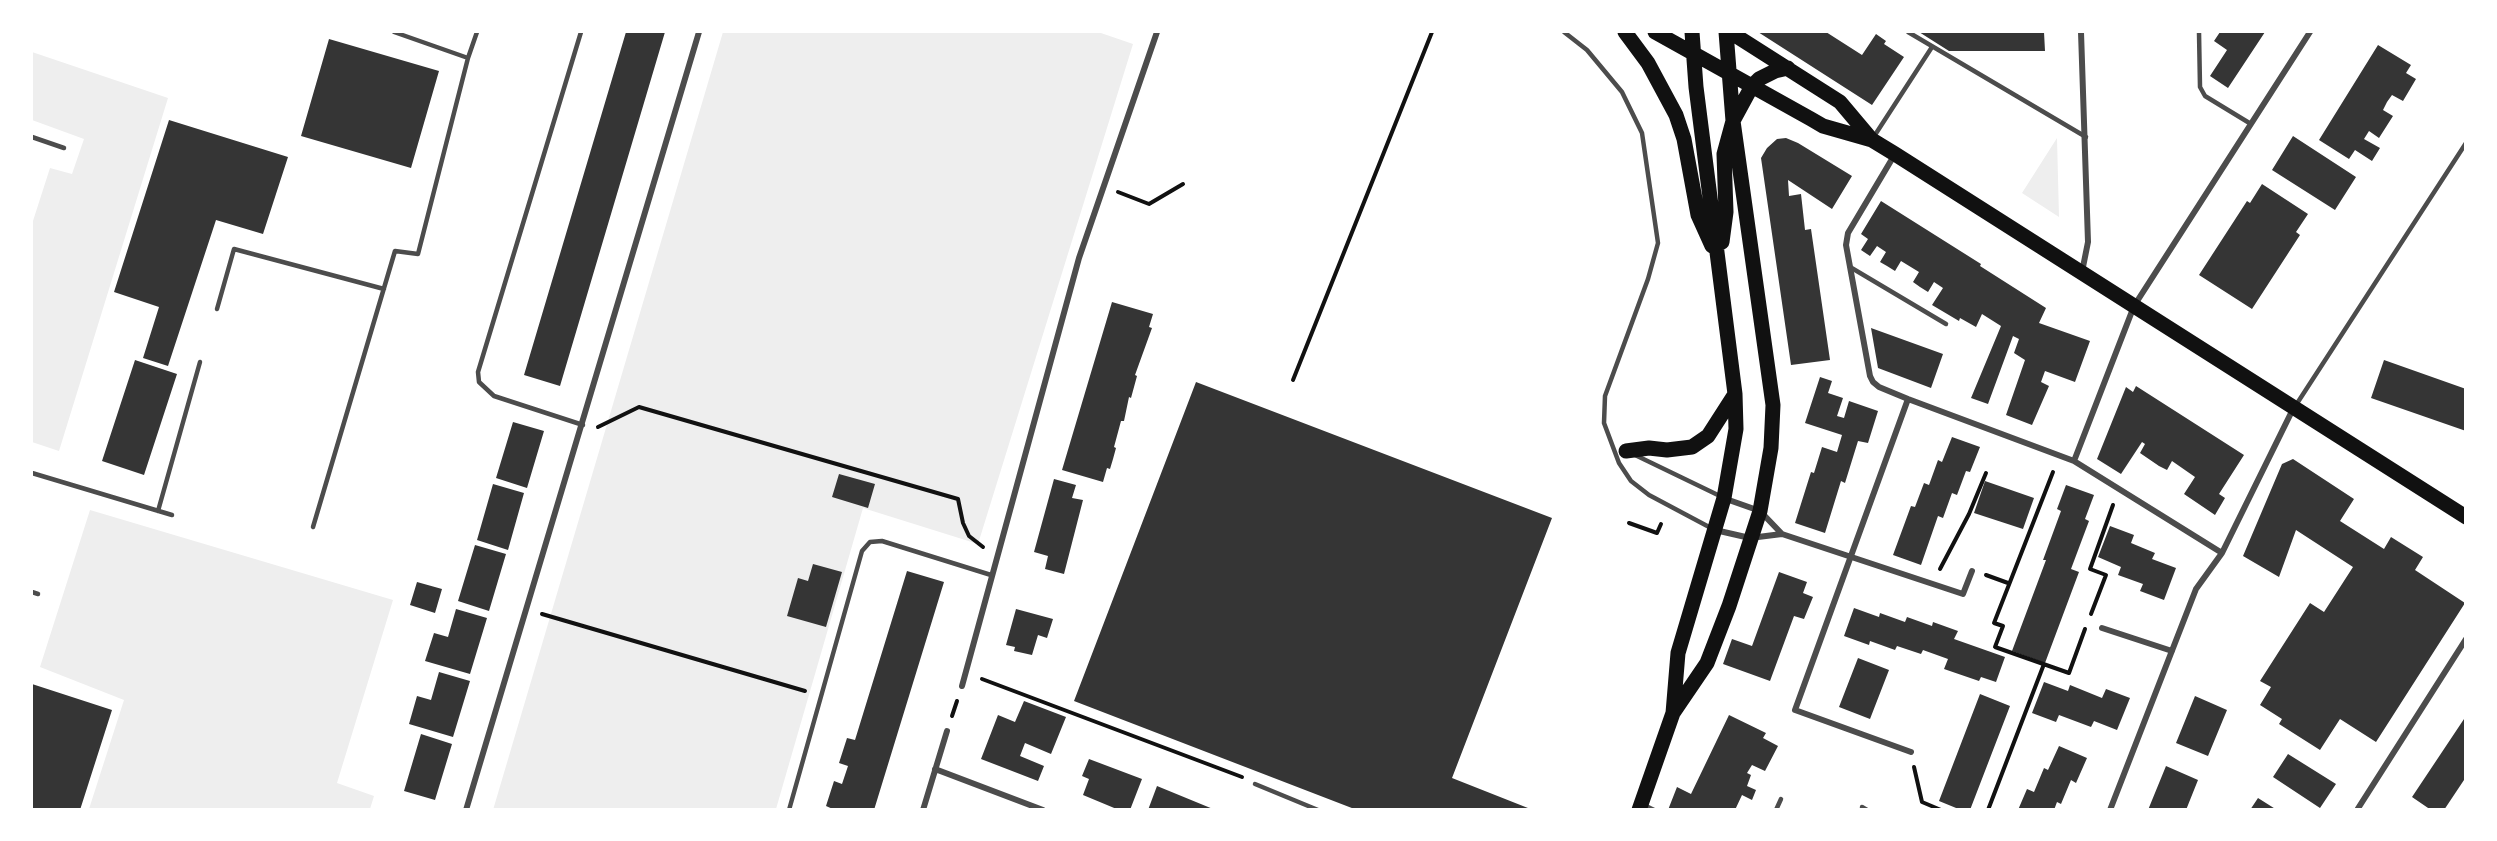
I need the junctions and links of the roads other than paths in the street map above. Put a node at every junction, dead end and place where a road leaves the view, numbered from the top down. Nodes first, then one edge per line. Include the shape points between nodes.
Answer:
1 (394, 32) edge
2 (477, 32) edge
3 (581, 32) edge
4 (699, 32) edge
5 (1157, 32) edge
6 (1564, 32) edge
7 (1625, 32) edge
8 (1655, 32) edge
9 (1692, 32) edge
10 (1728, 32) edge
11 (1908, 32) edge
12 (2081, 32) edge
13 (2199, 32) edge
14 (2310, 32) edge
15 (1932, 47) junction
16 (1692, 53) junction
17 (468, 57) junction
18 (1788, 68) junction
19 (1728, 73) junction
20 (1752, 86) junction
21 (1733, 121) junction
22 (2251, 124) junction
23 (32, 137) edge
24 (2086, 137) junction
25 (1872, 140) junction
26 (2466, 143) edge
27 (64, 148) dead end
28 (1896, 154) junction
29 (1719, 263) junction
30 (1850, 267) junction
31 (2082, 272) junction
32 (384, 289) junction
33 (2134, 306) junction
34 (217, 309) dead end
35 (1946, 324) dead end
36 (200, 362) dead end
37 (1735, 394) junction
38 (1908, 399) junction
39 (2294, 407) junction
40 (583, 425) junction
41 (1610, 442) junction
42 (1626, 451) junction
43 (2074, 461) junction
44 (32, 473) edge
45 (1724, 498) junction
46 (158, 511) junction
47 (1760, 511) junction
48 (172, 515) dead end
49 (2466, 518) edge
50 (313, 527) dead end
51 (1715, 530) junction
52 (1782, 534) junction
53 (1750, 538) junction
54 (2222, 553) junction
55 (1851, 555) junction
56 (1972, 571) dead end
57 (991, 575) junction
58 (32, 592) edge
59 (38, 594) dead end
60 (2102, 628) dead end
61 (2466, 639) edge
62 (2172, 651) junction
63 (962, 686) road end
64 (1673, 713) junction
65 (947, 731) road end
66 (1911, 752) road end
67 (935, 769) junction
68 (1255, 784) road end
69 (1781, 798) dead end
70 (1645, 808) edge
71 (466, 810) edge
72 (789, 810) edge
73 (923, 810) edge
74 (1043, 810) edge
75 (1318, 810) edge
76 (1776, 810) edge
77 (2110, 810) edge
78 (2356, 810) edge

1 - 17 lane
2 - 17 lane
3 - 40 lane via 478,372 479,382 494,396
4 - 40 street
5 - 57 street via 1079,258
6 - 41 lane via 1587,50 1622,92 1642,133 1658,243 1605,396 1604,423
7 - 29 main road via 1648,63 1676,115 1698,215
8 - 16 main road
9 - 16 main road
10 - 18 main road
10 - 19 main road
11 - 15 lane
12 - 24 street
13 - 22 lane via 2200,87 2205,96
14 - 22 street
15 - 24 lane
15 - 25 lane
16 - 19 main road
16 - 29 main road
17 - 32 lane via 418,254 395,251
18 - 20 main road via 1767,74
18 - 25 main road via 1840,102
19 - 20 main road
19 - 21 main road
20 - 21 main road
20 - 25 main road via 1823,126
21 - 29 main road via 1724,154 1726,212
21 - 47 main road via 1773,405 1771,448
22 - 33 street
23 - 27 lane
24 - 31 street via 2088,242
25 - 28 main road
26 - 39 lane
28 - 30 street via 1848,232
28 - 31 main road
29 - 37 main road
30 - 35 lane
30 - 38 street via 1870,376 1879,387
31 - 33 main road
32 - 34 lane via 234,249
32 - 50 lane
33 - 39 main road
33 - 43 street
36 - 46 lane
37 - 42 main road via 1708,436 1692,447
37 - 45 main road via 1736,429
38 - 43 street
38 - 55 street
39 - 49 main road
39 - 54 street
40 - 71 street
41 - 42 lane
41 - 51 lane via 1618,463 1632,481 1649,495
42 - 45 lane
43 - 54 street
44 - 46 lane
45 - 47 street
45 - 51 main road
46 - 48 lane
47 - 52 street
47 - 53 main road
51 - 53 street
51 - 64 main road via 1678,653
52 - 53 street
52 - 55 street
53 - 64 main road via 1707,663
54 - 62 street via 2196,589
55 - 56 street via 1963,594
55 - 66 street via 1795,710
57 - 63 street
57 - 72 lane via 882,541 870,543 862,551
58 - 59 lane
60 - 62 street
61 - 78 street
62 - 77 street
64 - 70 main road
65 - 67 street
67 - 73 street
67 - 74 street
68 - 75 lane
69 - 76 lane

